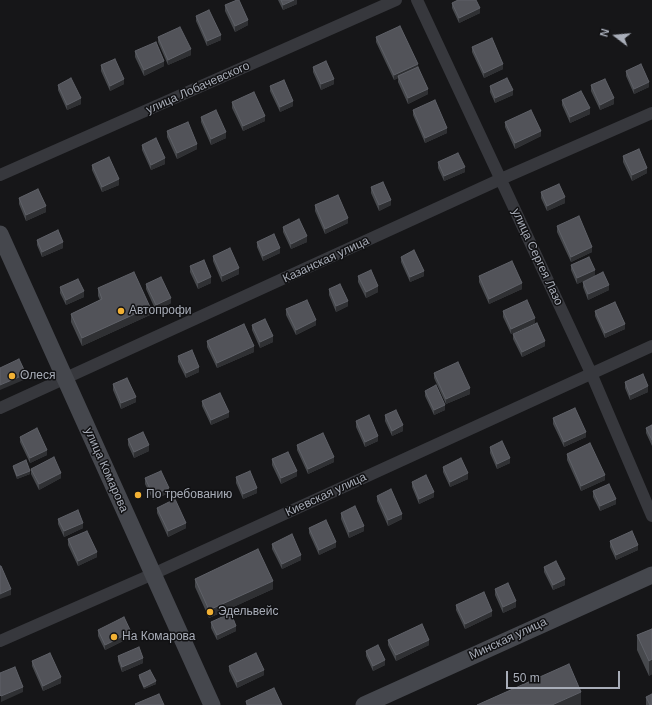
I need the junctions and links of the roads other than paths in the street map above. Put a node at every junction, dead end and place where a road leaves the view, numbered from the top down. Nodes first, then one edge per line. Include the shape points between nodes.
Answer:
1 (396, 0) edge
2 (417, 0) edge
3 (652, 113) edge
4 (0, 175) edge
5 (501, 180) junction
6 (0, 234) edge
7 (652, 346) edge
8 (591, 373) junction
9 (65, 378) junction
10 (0, 408) edge
11 (652, 516) edge
12 (153, 574) junction
13 (652, 575) edge
14 (0, 641) edge
15 (212, 705) edge
16 (364, 705) edge

1 - 4 street, улица Лобачевского
2 - 5 street, улица Сергея Лазо
3 - 5 street, Казанская улица
5 - 8 street, улица Сергея Лазо
5 - 9 street, Казанская улица
6 - 9 main road, улица Комарова
7 - 8 street, Киевская улица
8 - 11 street, улица Сергея Лазо
8 - 12 street, Киевская улица
9 - 10 street, Казанская улица
9 - 12 main road, улица Комарова
12 - 14 street, Киевская улица
12 - 15 main road, улица Комарова
13 - 16 main road, Минская улица

